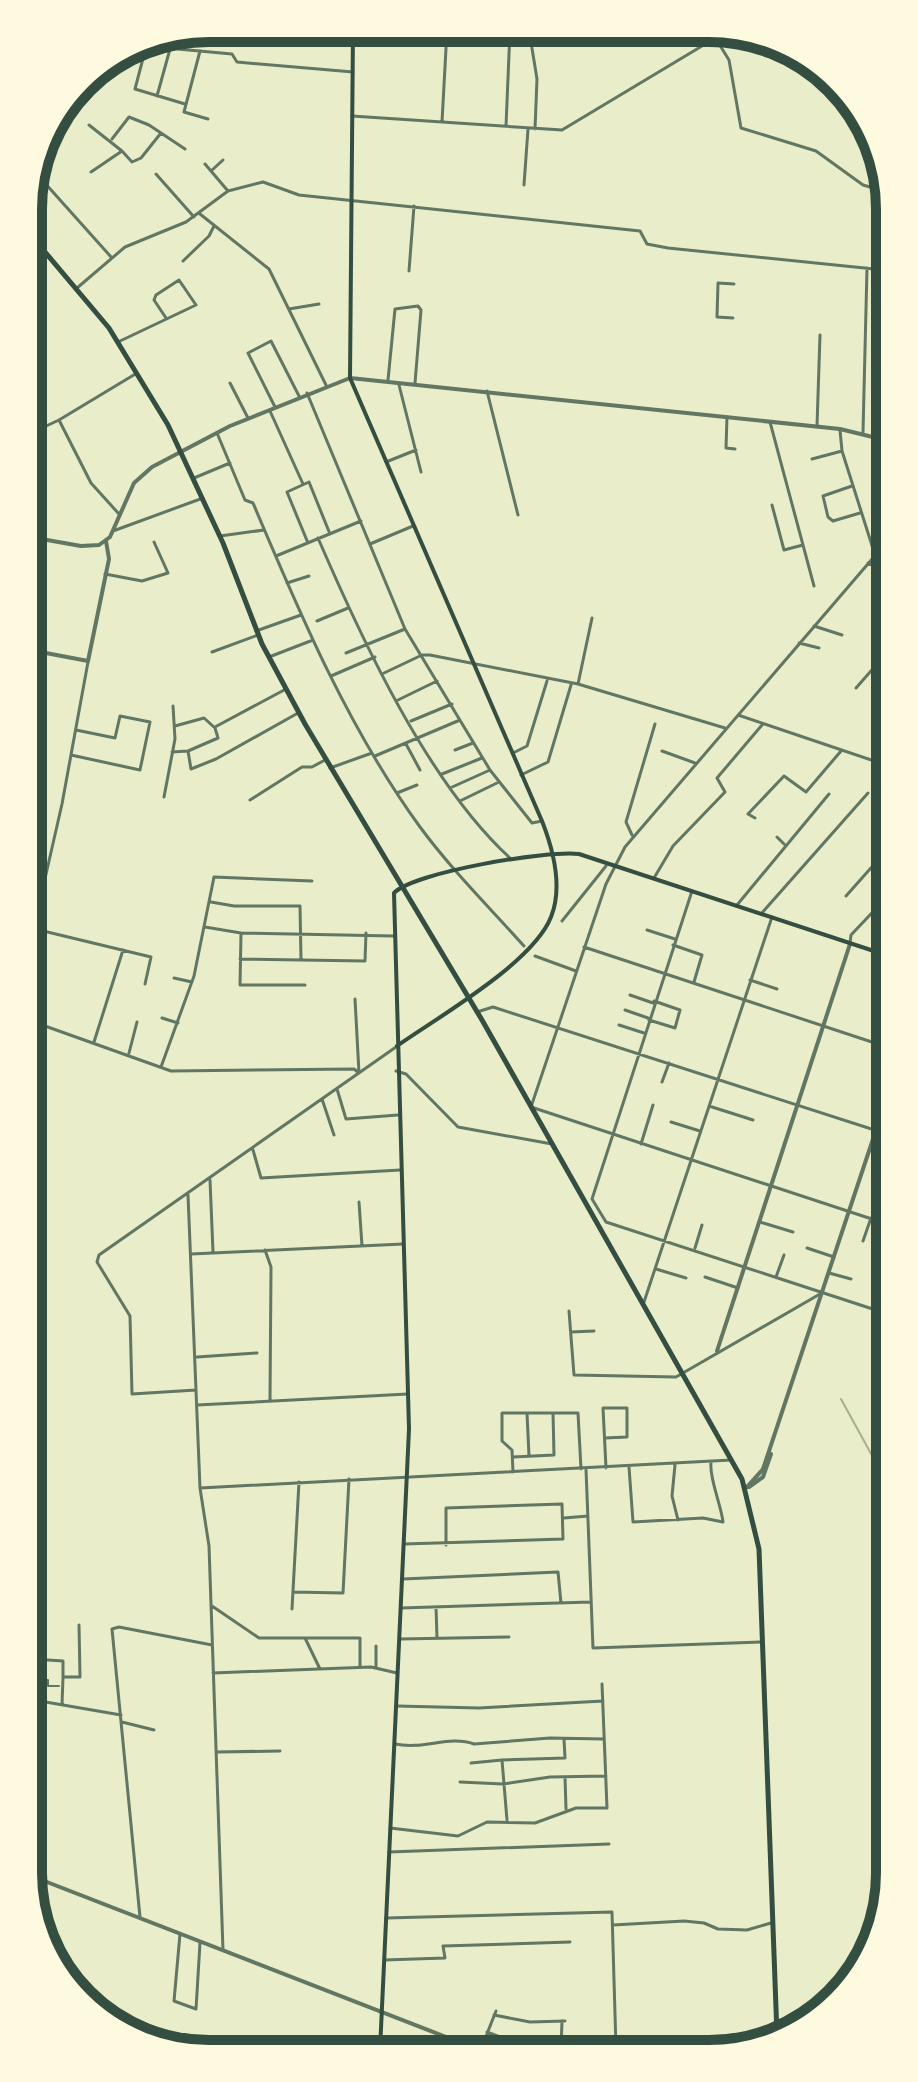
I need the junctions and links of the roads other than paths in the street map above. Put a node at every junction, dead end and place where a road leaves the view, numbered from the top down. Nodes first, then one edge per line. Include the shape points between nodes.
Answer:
1 (353, 42) edge
2 (446, 42) edge
3 (510, 42) edge
4 (531, 42) edge
5 (709, 42) edge
6 (719, 42) edge
7 (168, 48) joint
8 (200, 51) junction
9 (144, 55) edge
10 (353, 72) junction
11 (157, 96) junction
12 (185, 104) junction
13 (352, 116) junction
14 (208, 119) dead end
15 (442, 122) junction
16 (89, 125) dead end
17 (506, 126) junction
18 (528, 128) junction
19 (535, 129) junction
20 (161, 133) junction
21 (112, 139) junction
22 (185, 149) dead end
23 (122, 151) junction
24 (223, 160) dead end
25 (205, 164) dead end
26 (211, 171) junction
27 (91, 172) dead end
28 (156, 174) dead end
29 (44, 182) edge
30 (524, 185) dead end
31 (875, 188) edge
32 (228, 191) junction
33 (350, 198) junction
34 (414, 206) junction
35 (200, 214) junction
36 (194, 217) junction
37 (214, 226) junction
38 (42, 248) edge
39 (112, 258) junction
40 (183, 261) dead end
41 (867, 268) junction
42 (876, 269) edge
43 (409, 271) dead end
44 (734, 284) dead end
45 (77, 288) junction
46 (319, 304) dead end
47 (289, 309) junction
48 (166, 318) junction
49 (733, 318) dead end
50 (820, 335) dead end
51 (118, 342) junction
52 (137, 373) junction
53 (350, 378) junction
54 (388, 380) junction
55 (398, 381) junction
56 (230, 383) dead end
57 (415, 383) junction
58 (326, 385) junction
59 (487, 391) junction
60 (307, 393) junction
61 (299, 396) junction
62 (272, 408) junction
63 (727, 417) junction
64 (248, 419) junction
65 (59, 420) junction
66 (770, 422) junction
67 (817, 426) junction
68 (42, 428) edge
69 (840, 429) junction
70 (863, 432) junction
71 (217, 433) junction
72 (876, 437) edge
73 (735, 449) dead end
74 (181, 450) junction
75 (416, 450) junction
76 (842, 451) junction
77 (812, 459) dead end
78 (230, 463) junction
79 (385, 463) junction
80 (421, 472) dead end
81 (194, 478) junction
82 (303, 484) junction
83 (852, 486) junction
84 (203, 498) junction
85 (772, 505) dead end
86 (860, 513) junction
87 (119, 514) junction
88 (518, 515) dead end
89 (361, 521) junction
90 (413, 526) junction
91 (264, 530) junction
92 (113, 531) junction
93 (330, 534) junction
94 (220, 536) junction
95 (318, 538) junction
96 (42, 539) edge
97 (106, 541) junction
98 (154, 542) dead end
99 (308, 543) junction
100 (370, 544) junction
101 (803, 545) junction
102 (875, 555) joint
103 (276, 556) junction
104 (868, 563) junction
105 (876, 566) edge
106 (105, 574) junction
107 (309, 576) dead end
108 (287, 583) junction
109 (814, 586) dead end
110 (348, 608) junction
111 (301, 615) junction
112 (592, 618) dead end
113 (317, 621) dead end
114 (814, 626) junction
115 (405, 629) junction
116 (257, 633) junction
117 (842, 635) dead end
118 (313, 640) junction
119 (799, 643) junction
120 (366, 645) junction
121 (819, 648) dead end
122 (42, 652) edge
123 (212, 652) dead end
124 (346, 653) dead end
125 (422, 655) junction
126 (269, 657) junction
127 (375, 657) junction
128 (88, 661) junction
129 (876, 665) edge
130 (475, 667) junction
131 (384, 673) junction
132 (331, 676) junction
133 (437, 681) junction
134 (547, 681) junction
135 (578, 684) junction
136 (571, 685) junction
137 (856, 688) dead end
138 (286, 689) junction
139 (398, 700) junction
140 (452, 704) junction
141 (173, 706) dead end
142 (298, 713) junction
143 (737, 714) junction
144 (461, 719) junction
145 (410, 722) junction
146 (655, 724) dead end
147 (762, 725) junction
148 (175, 726) junction
149 (215, 728) junction
150 (725, 728) junction
151 (76, 730) junction
152 (420, 739) junction
153 (473, 743) junction
154 (406, 744) junction
155 (455, 750) dead end
156 (188, 751) junction
157 (662, 751) dead end
158 (841, 751) junction
159 (172, 752) junction
160 (512, 753) junction
161 (374, 754) junction
162 (71, 755) junction
163 (482, 758) junction
164 (325, 760) junction
165 (876, 762) edge
166 (695, 763) junction
167 (330, 768) junction
168 (420, 770) dead end
169 (490, 770) junction
170 (442, 774) junction
171 (521, 775) junction
172 (499, 782) junction
173 (417, 785) dead end
174 (450, 788) junction
175 (397, 793) junction
176 (868, 793) dead end
177 (829, 794) dead end
178 (164, 797) dead end
179 (250, 800) dead end
180 (459, 801) junction
181 (755, 818) dead end
182 (542, 821) junction
183 (632, 835) junction
184 (777, 837) dead end
185 (784, 844) junction
186 (552, 852) junction
187 (510, 858) junction
188 (876, 862) edge
189 (616, 865) junction
190 (606, 866) dead end
191 (457, 872) junction
192 (654, 878) junction
193 (312, 881) dead end
194 (402, 886) junction
195 (692, 891) junction
196 (42, 895) edge
197 (846, 896) dead end
198 (209, 902) junction
199 (737, 905) junction
200 (876, 909) edge
201 (761, 914) junction
202 (772, 917) junction
203 (562, 921) dead end
204 (205, 927) junction
205 (647, 930) dead end
206 (42, 931) edge
207 (302, 932) junction
208 (241, 933) junction
209 (366, 933) junction
210 (393, 936) junction
211 (675, 939) junction
212 (850, 943) junction
213 (673, 945) junction
214 (524, 946) dead end
215 (584, 947) junction
216 (123, 950) junction
217 (876, 952) edge
218 (535, 956) dead end
219 (240, 959) junction
220 (301, 960) junction
221 (576, 971) junction
222 (663, 972) junction
223 (174, 978) dead end
224 (750, 980) junction
225 (192, 982) junction
226 (694, 982) junction
227 (145, 984) dead end
228 (305, 985) dead end
229 (777, 989) dead end
230 (630, 995) dead end
231 (468, 997) junction
232 (744, 998) junction
233 (355, 999) dead end
234 (654, 1002) junction
235 (625, 1010) dead end
236 (477, 1012) junction
237 (162, 1018) dead end
238 (648, 1019) junction
239 (137, 1022) dead end
240 (178, 1023) junction
241 (42, 1025) edge
242 (619, 1025) dead end
243 (558, 1026) junction
244 (826, 1027) junction
245 (644, 1033) junction
246 (94, 1043) junction
247 (876, 1043) edge
248 (396, 1047) junction
249 (638, 1052) junction
250 (128, 1054) junction
251 (669, 1063) junction
252 (161, 1068) junction
253 (396, 1071) junction
254 (359, 1073) junction
255 (718, 1079) junction
256 (662, 1082) dead end
257 (337, 1089) junction
258 (322, 1099) junction
259 (653, 1105) dead end
260 (798, 1105) junction
261 (709, 1106) junction
262 (531, 1107) junction
263 (398, 1115) junction
264 (753, 1120) dead end
265 (671, 1122) dead end
266 (875, 1130) joint
267 (700, 1131) junction
268 (612, 1134) junction
269 (334, 1135) dead end
270 (553, 1144) junction
271 (641, 1144) junction
272 (252, 1149) junction
273 (691, 1160) junction
274 (400, 1170) junction
275 (210, 1180) junction
276 (772, 1185) junction
277 (188, 1195) junction
278 (359, 1202) dead end
279 (848, 1211) junction
280 (597, 1215) junction
281 (871, 1218) junction
282 (876, 1220) edge
283 (760, 1222) junction
284 (702, 1225) dead end
285 (793, 1232) dead end
286 (665, 1240) junction
287 (863, 1241) dead end
288 (403, 1244) junction
289 (362, 1246) junction
290 (807, 1248) dead end
291 (265, 1250) junction
292 (694, 1250) junction
293 (213, 1253) junction
294 (191, 1254) junction
295 (784, 1255) dead end
296 (834, 1257) junction
297 (745, 1267) junction
298 (656, 1269) junction
299 (829, 1273) junction
300 (705, 1277) dead end
301 (776, 1277) junction
302 (686, 1278) dead end
303 (851, 1279) dead end
304 (738, 1288) junction
305 (823, 1292) junction
306 (644, 1302) junction
307 (876, 1310) edge
308 (569, 1311) dead end
309 (594, 1331) dead end
310 (571, 1332) junction
311 (717, 1351) junction
312 (257, 1353) dead end
313 (195, 1357) junction
314 (684, 1372) junction
315 (196, 1390) junction
316 (408, 1394) junction
317 (270, 1401) junction
318 (197, 1405) junction
319 (527, 1413) junction
320 (553, 1413) junction
321 (605, 1438) junction
322 (529, 1456) junction
323 (513, 1457) junction
324 (733, 1459) junction
325 (711, 1463) junction
326 (675, 1465) junction
327 (629, 1467) junction
328 (606, 1468) junction
329 (583, 1469) junction
330 (513, 1472) junction
331 (407, 1477) junction
332 (349, 1479) junction
333 (299, 1482) junction
334 (200, 1488) junction
335 (746, 1488) junction
336 (588, 1516) junction
337 (562, 1518) junction
338 (678, 1522) junction
339 (404, 1544) junction
340 (446, 1545) junction
341 (403, 1579) junction
342 (293, 1592) junction
343 (591, 1602) junction
344 (561, 1603) junction
345 (211, 1605) junction
346 (436, 1607) junction
347 (401, 1608) junction
348 (292, 1609) dead end
349 (79, 1625) dead end
350 (509, 1637) dead end
351 (305, 1638) junction
352 (437, 1638) junction
353 (400, 1639) junction
354 (761, 1642) junction
355 (212, 1645) junction
356 (376, 1646) dead end
357 (42, 1660) edge
358 (360, 1667) junction
359 (376, 1668) junction
360 (320, 1669) junction
361 (213, 1673) junction
362 (399, 1673) junction
363 (63, 1677) junction
364 (42, 1680) edge
365 (602, 1684) dead end
366 (59, 1686) dead end
367 (603, 1701) junction
368 (42, 1702) edge
369 (62, 1706) junction
370 (397, 1706) junction
371 (121, 1715) junction
372 (122, 1722) junction
373 (154, 1730) dead end
374 (564, 1739) junction
375 (605, 1739) junction
376 (395, 1744) junction
377 (280, 1751) dead end
378 (216, 1752) junction
379 (502, 1760) junction
380 (471, 1763) dead end
381 (606, 1776) junction
382 (565, 1777) junction
383 (460, 1782) dead end
384 (503, 1784) junction
385 (566, 1811) junction
386 (507, 1820) junction
387 (390, 1828) junction
388 (609, 1844) dead end
389 (389, 1852) junction
390 (42, 1880) edge
391 (386, 1918) junction
392 (140, 1919) junction
393 (771, 1923) junction
394 (613, 1925) junction
395 (180, 1934) junction
396 (200, 1942) junction
397 (570, 1942) dead end
398 (223, 1951) junction
399 (384, 1960) junction
400 (382, 2014) junction
401 (776, 2026) edge
402 (487, 2032) junction
403 (381, 2040) edge
404 (454, 2040) edge
405 (483, 2040) edge
406 (509, 2040) edge
407 (562, 2040) edge
408 (616, 2040) edge

1 - 10 main road
2 - 15 street
3 - 17 street
4 - 19 street via 537,79
5 - 19 street via 568,128
6 - 31 street via 729,60 741,128 816,151
7 - 8 street
7 - 11 street
8 - 10 street via 232,54 237,62
8 - 12 street
9 - 11 street via 135,89
10 - 13 main road
11 - 12 street
12 - 14 street via 184,112
13 - 15 street
13 - 33 main road
15 - 17 street
16 - 21 street
17 - 18 street
18 - 19 street
18 - 30 street
20 - 21 street via 129,117
20 - 22 street
20 - 23 street via 141,158 132,162
21 - 23 street
23 - 27 street
24 - 26 street
25 - 26 street
26 - 32 street
28 - 36 street
29 - 39 street
32 - 33 street via 263,182 299,195
32 - 35 street
33 - 34 street
33 - 53 main road
34 - 41 street via 640,231 647,244 668,248
34 - 43 street
35 - 36 street
35 - 37 street
36 - 39 street via 125,247
37 - 40 street
37 - 47 street via 269,269
38 - 45 highway
39 - 45 street
41 - 42 street
41 - 70 street
44 - 49 street via 718,283 717,317
45 - 51 highway
46 - 47 street
47 - 58 street
48 - 48 street via 196,305 179,280 154,300
48 - 51 street
50 - 67 street
51 - 52 highway
52 - 65 street
52 - 74 highway
53 - 54 street
53 - 58 street
53 - 79 main road
54 - 55 street
54 - 57 street via 395,309 418,306
55 - 57 street
55 - 75 street
56 - 64 street
57 - 59 street
58 - 60 street
59 - 63 street
59 - 88 street
60 - 61 street
60 - 89 street
61 - 62 street
61 - 62 street via 271,341 248,353
62 - 64 street
62 - 82 street
63 - 66 street
63 - 73 street via 726,448
64 - 71 street
65 - 68 street
65 - 87 street via 91,483
66 - 67 street
66 - 101 street
67 - 69 street
69 - 70 street
69 - 76 street
70 - 72 street
71 - 74 street
71 - 78 street
74 - 81 highway
74 - 87 street via 143,473
75 - 79 street
75 - 80 street
76 - 77 street
76 - 83 street
78 - 81 street
78 - 91 street
79 - 90 main road
81 - 84 highway
82 - 93 street via 309,482
82 - 99 street via 287,492
83 - 86 street
83 - 86 street via 825,494 825,508 830,520
84 - 92 street
84 - 94 highway
85 - 101 street via 784,550
86 - 102 street
87 - 92 street
89 - 93 street
89 - 100 street
90 - 100 street
90 - 130 main road
91 - 94 street
91 - 103 street
92 - 97 street
93 - 95 street
94 - 116 highway
95 - 99 street
95 - 110 street
96 - 97 street via 81,546
97 - 106 street
98 - 106 street via 168,573 142,581
99 - 103 street
100 - 115 street
101 - 109 street
102 - 104 street
103 - 108 street
104 - 105 street
104 - 114 street
106 - 128 street
107 - 108 street
108 - 111 street
110 - 113 street
110 - 120 street
111 - 116 street
111 - 118 street
112 - 135 street
114 - 117 street
114 - 119 street
115 - 120 street
115 - 125 street
116 - 123 street
116 - 126 highway
118 - 126 street
118 - 132 street
119 - 121 street
119 - 143 street
120 - 124 street
120 - 127 street
122 - 128 street
125 - 130 street
125 - 131 street
125 - 133 street
126 - 138 highway
127 - 131 street
127 - 132 street
128 - 151 street
129 - 137 street
130 - 134 street
130 - 160 main road
131 - 139 street
132 - 161 street
133 - 139 street
133 - 140 street
134 - 136 street
134 - 160 street via 527,746
135 - 136 street
135 - 150 street
136 - 171 street via 548,762
138 - 142 highway
138 - 149 street
139 - 145 street
140 - 144 street
140 - 145 street
141 - 148 street
142 - 156 street via 191,769
142 - 164 highway
143 - 147 street
143 - 150 street
144 - 152 street
144 - 153 street
145 - 152 street
146 - 183 street via 626,822
147 - 158 street
147 - 192 street via 717,778 725,792 673,846
148 - 149 street via 204,718
148 - 159 street
149 - 156 street via 214,742
150 - 166 street
151 - 162 street
151 - 162 street via 115,738 120,716 150,722 140,770
152 - 154 street
152 - 170 street
153 - 155 street
153 - 163 street
154 - 161 street
154 - 168 street
156 - 159 street
157 - 166 street
158 - 165 street
158 - 181 street via 806,792 784,776 748,814
159 - 178 street
160 - 171 main road
161 - 167 street
161 - 175 street
162 - 196 street
163 - 169 street
163 - 170 street
164 - 167 highway
164 - 179 street via 302,767
166 - 183 street
167 - 194 highway
169 - 172 street
169 - 174 street
170 - 174 street
171 - 182 main road
172 - 180 street
172 - 182 street via 532,823
173 - 175 street
174 - 180 street
175 - 191 street
176 - 201 street
177 - 185 street
180 - 187 street
182 - 186 main road
183 - 189 street
184 - 185 street
185 - 199 street
186 - 187 main road
186 - 189 main road
186 - 231 main road via 555,900 543,932 532,947
187 - 191 main road
188 - 197 street
189 - 192 main road
189 - 215 street
190 - 203 street
191 - 194 main road
191 - 214 street
192 - 195 main road
193 - 198 street via 214,877
194 - 210 main road via 392,897
194 - 231 highway
195 - 199 main road
195 - 211 street
198 - 204 street
198 - 207 street via 300,906
199 - 201 main road
200 - 212 street via 851,935
201 - 202 main road
202 - 212 main road
202 - 224 street
204 - 208 street
204 - 225 street
205 - 211 street
206 - 216 street
207 - 208 street
207 - 209 street
207 - 220 street
208 - 219 street
209 - 210 street
209 - 220 street via 365,961
210 - 248 main road
211 - 213 street
212 - 217 main road
212 - 244 street
213 - 222 street
213 - 226 street via 702,955
215 - 221 street
215 - 222 street
216 - 227 street via 151,957
216 - 246 street
218 - 221 street
219 - 220 street
219 - 228 street via 240,985
221 - 243 street
222 - 226 street
222 - 234 street
223 - 225 street
224 - 229 street
224 - 232 street
225 - 240 street
226 - 232 street
230 - 234 street
231 - 236 highway
231 - 248 main road
232 - 244 street
232 - 255 street
233 - 254 street
234 - 238 street
234 - 238 street via 680,1010 675,1028
235 - 238 street
236 - 243 street via 488,1005
236 - 262 highway
237 - 240 street
238 - 245 street
239 - 250 street
240 - 252 street
241 - 246 street
242 - 245 street
243 - 249 street
243 - 262 street
244 - 247 street
244 - 260 street
245 - 249 street
246 - 250 street
248 - 253 main road
248 - 254 street
249 - 251 street
249 - 268 street
250 - 252 street
251 - 255 street
251 - 256 street
252 - 254 street
253 - 263 main road
253 - 270 street via 406,1074 458,1127
254 - 257 street
255 - 260 street
255 - 261 street
257 - 258 street
257 - 263 street via 346,1119
258 - 269 street
258 - 272 street
259 - 271 street
260 - 266 street
260 - 276 street
261 - 264 street
261 - 267 street
262 - 268 street
262 - 270 highway
263 - 274 main road
265 - 267 street
266 - 279 street
267 - 273 street
268 - 271 street
268 - 280 street via 592,1195
270 - 280 highway
271 - 273 street
272 - 274 street via 261,1178
272 - 275 street
273 - 276 street
273 - 286 street
274 - 288 main road
275 - 277 street
275 - 293 street
276 - 279 street
276 - 283 street
277 - 294 street
277 - 315 street via 99,1255 97,1262 130,1316 132,1394
278 - 289 street
279 - 281 street
279 - 296 street
280 - 286 street
280 - 306 highway
281 - 282 street
281 - 287 street
283 - 285 street
283 - 297 street
284 - 292 street
286 - 292 street
286 - 298 street
288 - 289 street
288 - 316 main road
289 - 291 street
290 - 296 street
291 - 293 street
291 - 317 street via 271,1267
292 - 297 street
293 - 294 street
294 - 313 street
295 - 301 street
296 - 299 street
297 - 301 street
297 - 304 street
298 - 302 street
298 - 306 street
299 - 303 street
299 - 305 street
300 - 304 street
301 - 305 street
304 - 311 street
305 - 307 street
305 - 311 street
305 - 335 street via 763,1477
306 - 314 highway
308 - 310 street
309 - 310 street
310 - 314 street via 574,1375 676,1377
311 - 314 street
312 - 313 street
313 - 315 street
314 - 324 highway
315 - 318 street
316 - 317 street
316 - 331 main road
317 - 318 street
318 - 334 street
319 - 320 street
319 - 322 street
319 - 323 street via 502,1413 502,1441
320 - 322 street via 554,1455
320 - 329 street via 578,1413
321 - 321 street via 603,1408 627,1408 627,1437
321 - 328 street
322 - 323 street
323 - 330 street
324 - 325 street
324 - 335 highway
325 - 326 street
325 - 338 street via 709,1475 719,1491 723,1522
326 - 327 street
326 - 338 street via 672,1496
327 - 328 street
327 - 338 street via 633,1522
328 - 329 street
329 - 330 street
329 - 336 street
330 - 331 street
331 - 332 street
331 - 339 main road
332 - 333 street
332 - 342 street via 343,1593
333 - 334 street
333 - 342 street
334 - 345 street
335 - 354 highway via 759,1549
336 - 337 street
336 - 343 street
337 - 340 street via 563,1539
337 - 340 street via 562,1504 446,1508
339 - 340 street
339 - 341 main road
341 - 344 street via 558,1572
341 - 347 main road
342 - 348 street
343 - 344 street
343 - 354 street via 593,1648
344 - 346 street
345 - 351 street via 259,1638
345 - 355 street
346 - 347 street
346 - 352 street
347 - 353 main road
349 - 363 street via 80,1677
350 - 352 street
351 - 358 street via 360,1638
351 - 360 street
352 - 353 street
353 - 362 main road
354 - 393 highway
355 - 361 street
355 - 371 street via 112,1629
356 - 359 street
357 - 363 street via 63,1661
358 - 359 street
358 - 360 street
359 - 362 street
360 - 361 street
361 - 378 street
362 - 370 main road
363 - 369 street
364 - 366 street
365 - 367 street
367 - 370 street
367 - 375 street
368 - 369 street
369 - 371 street
370 - 376 main road
371 - 372 street
372 - 373 street
372 - 392 street
374 - 375 street
374 - 376 street
374 - 379 street via 565,1758
375 - 381 street
376 - 387 main road
377 - 378 street
378 - 398 street
379 - 380 street
379 - 384 street
381 - 382 street
381 - 385 street via 607,1808
382 - 384 street
382 - 385 street
383 - 384 street
384 - 386 street
385 - 386 street via 535,1823
386 - 387 street via 487,1822 458,1836
387 - 389 main road
388 - 389 street
389 - 391 main road
390 - 392 street
391 - 394 street via 612,1912
391 - 399 main road
392 - 395 street
393 - 394 street via 747,1930 684,1921
393 - 401 highway
394 - 408 street
395 - 396 street
395 - 396 street via 174,2001 196,2009
396 - 398 street
397 - 399 street via 443,1946 445,1958
398 - 400 street
399 - 400 main road
400 - 403 main road
400 - 404 street
402 - 405 street
402 - 406 street
402 - 407 street via 495,2013 530,2022 564,2021

